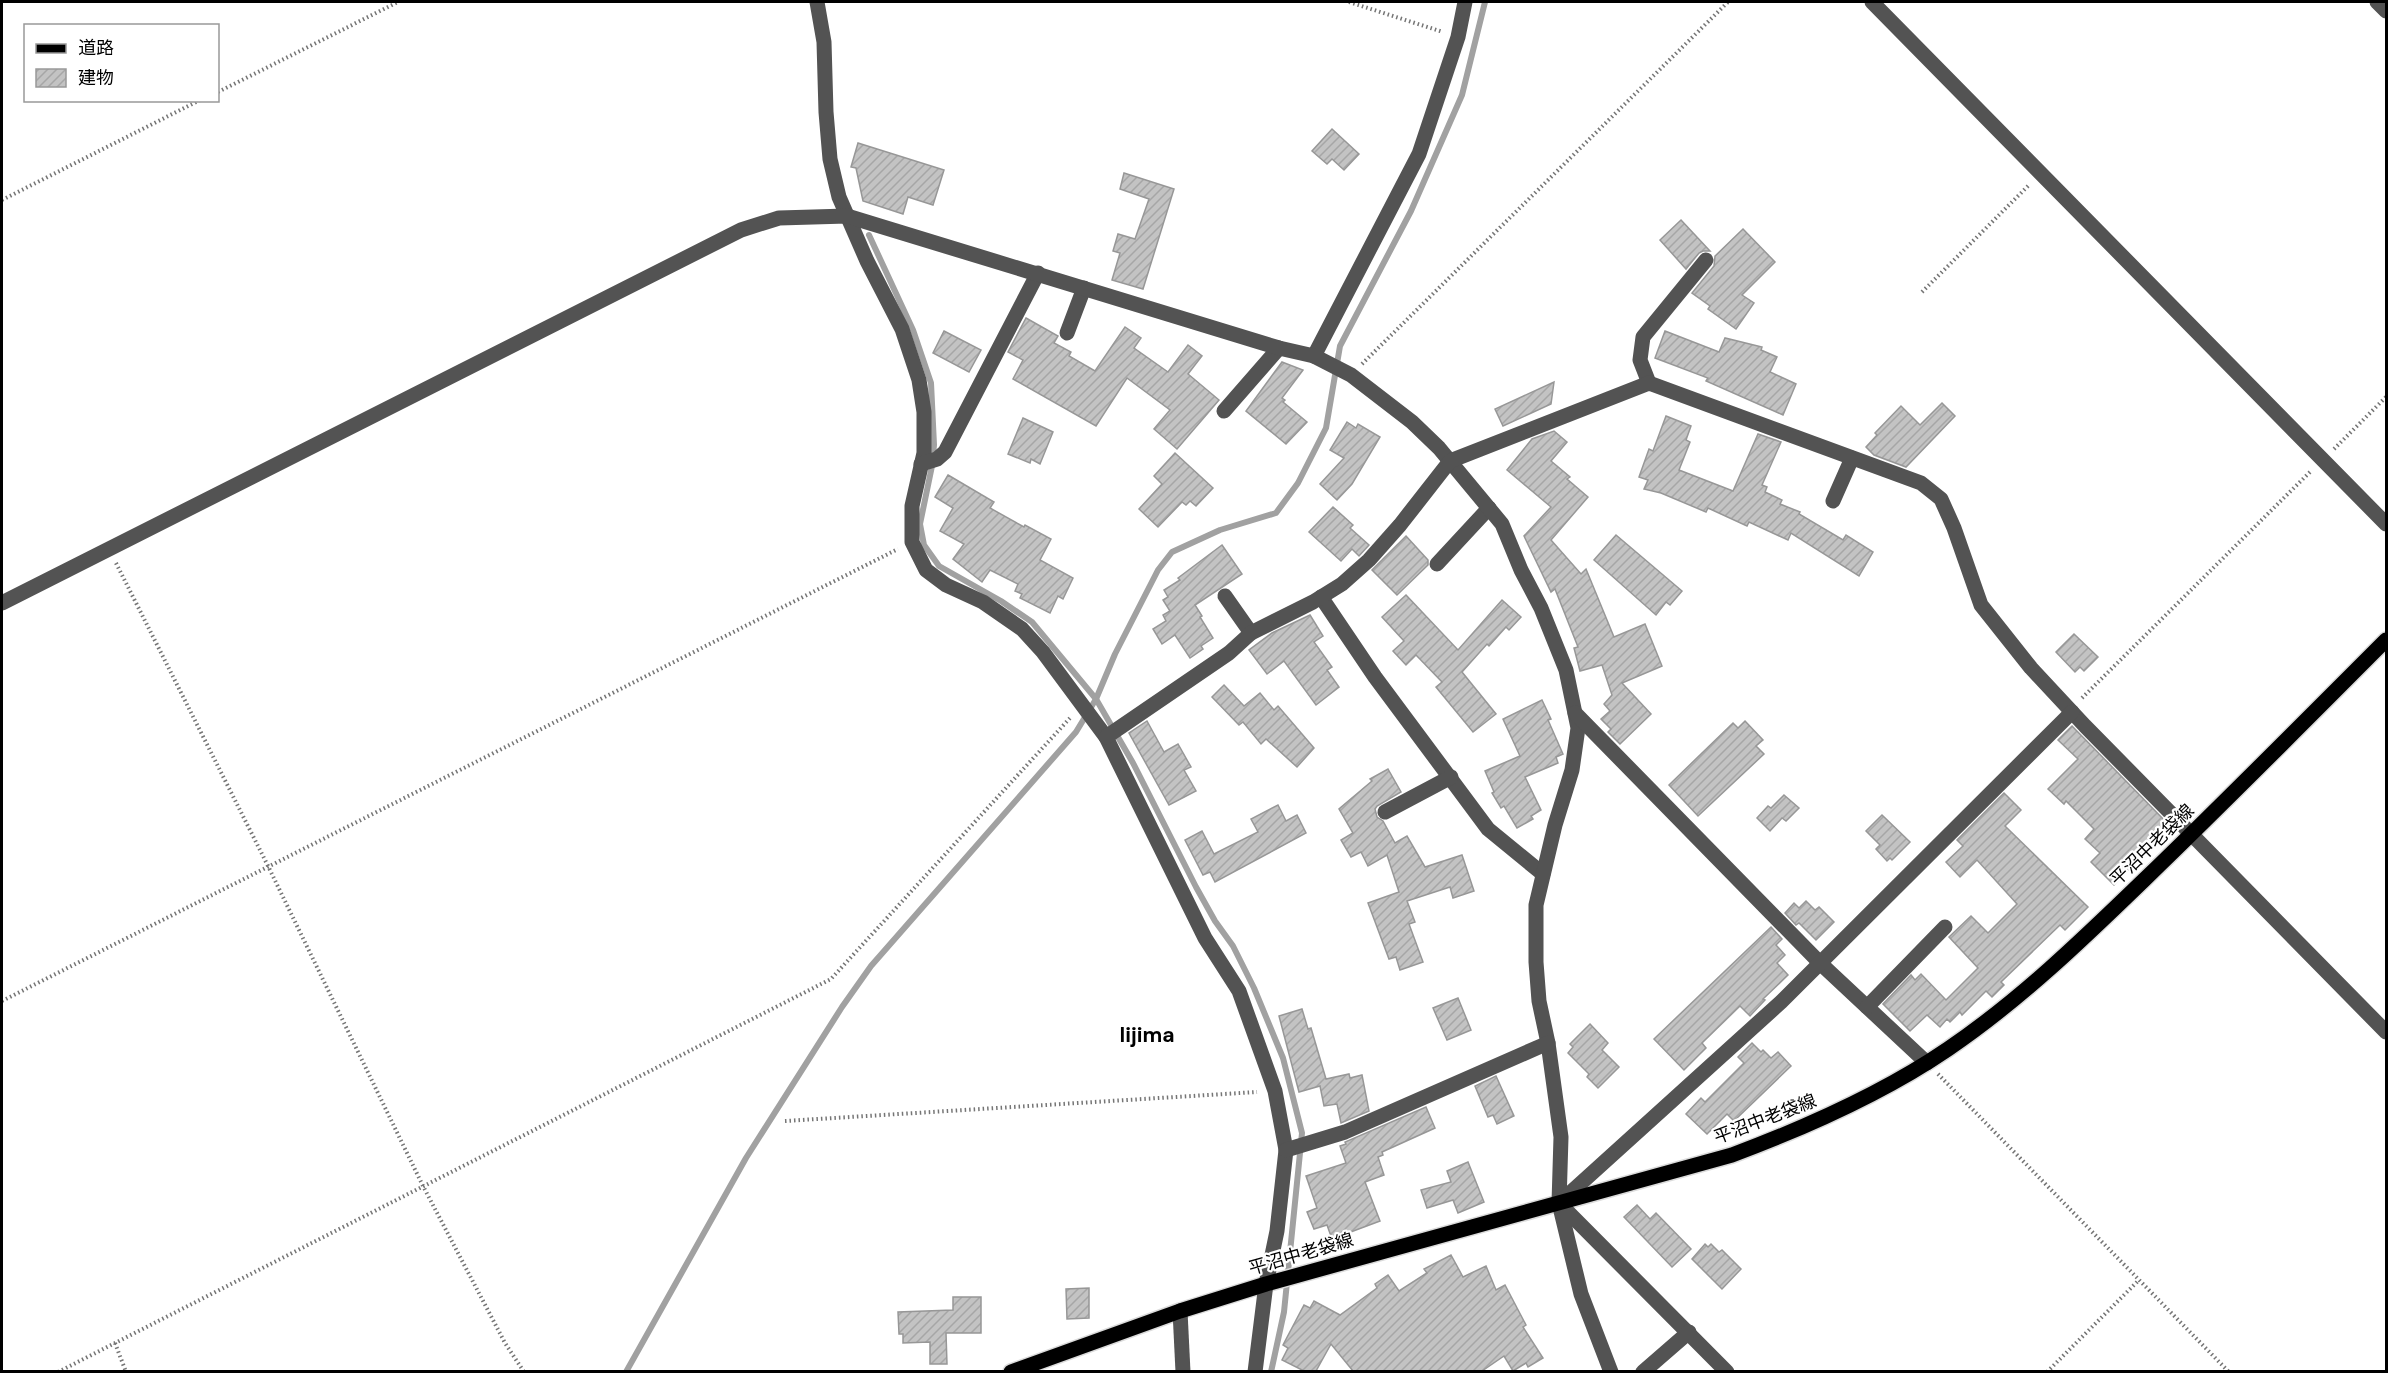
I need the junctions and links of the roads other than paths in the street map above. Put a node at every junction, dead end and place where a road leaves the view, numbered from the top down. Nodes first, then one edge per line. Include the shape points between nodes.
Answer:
1 (817, 2) edge
2 (1465, 2) edge
3 (1872, 2) edge
4 (2377, 2) edge
5 (2386, 11) edge
6 (847, 216) junction
7 (1706, 260) dead end
8 (1038, 273) junction
9 (1084, 288) junction
10 (1067, 333) dead end
11 (1279, 348) junction
12 (1314, 356) junction
13 (1649, 383) junction
14 (1224, 411) dead end
15 (1852, 458) junction
16 (1450, 461) junction
17 (921, 464) junction
18 (1833, 501) dead end
19 (1489, 508) junction
20 (2386, 524) edge
21 (1437, 564) dead end
22 (1225, 596) dead end
23 (1321, 597) junction
24 (2, 603) edge
25 (1251, 633) junction
26 (2386, 640) edge
27 (2071, 711) junction
28 (1575, 713) junction
29 (1106, 737) junction
30 (1451, 777) junction
31 (1385, 812) dead end
32 (2193, 834) junction
33 (1543, 874) junction
34 (1945, 927) dead end
35 (1820, 963) junction
36 (1867, 1007) junction
37 (2386, 1032) edge
38 (1548, 1043) junction
39 (1927, 1063) junction
40 (1286, 1150) junction
41 (1559, 1203) junction
42 (1266, 1284) junction
43 (1180, 1311) junction
44 (1689, 1332) junction
45 (1011, 1371) edge
46 (1183, 1371) edge
47 (1255, 1371) edge
48 (1611, 1371) edge
49 (1642, 1371) edge
50 (1727, 1371) edge

1 - 6 street via 824,42 830,159
2 - 12 street via 1458,37 1419,154
3 - 20 street
4 - 5 street
6 - 8 street
6 - 17 street via 902,329 919,380 924,412
6 - 24 street via 778,218 741,230
7 - 13 street via 1643,337 1640,360
8 - 9 street
8 - 17 street via 945,452
9 - 10 street
9 - 11 street
11 - 12 street
11 - 14 street
12 - 16 street via 1351,375 1412,422
13 - 15 street
13 - 16 street
15 - 18 street
15 - 27 street via 1922,483 1941,499 1981,604
16 - 19 street
16 - 23 street via 1369,560
17 - 29 street via 912,506 912,542 926,570 1022,629
19 - 21 street
19 - 28 street via 1502,524 1541,608 1566,670
22 - 25 street
23 - 25 street
23 - 30 street via 1375,677
25 - 29 street
26 - 32 main road, 平沼中老袋線
27 - 32 street
27 - 35 street
28 - 33 street via 1578,728 1572,770
28 - 35 street
29 - 40 street via 1205,939 1239,991 1275,1091
30 - 31 street
30 - 33 street via 1488,829
32 - 37 street
32 - 39 main road, 平沼中老袋線 via 2044,975
33 - 38 street via 1536,905 1536,962
34 - 36 street
35 - 36 street
35 - 41 street
36 - 39 street
38 - 40 street via 1345,1132
38 - 41 street via 1561,1137
39 - 41 main road, 平沼中老袋線 via 1801,1129 1732,1155
40 - 42 street
41 - 42 main road, 平沼中老袋線
41 - 44 street
41 - 48 street via 1581,1294
42 - 43 main road, 平沼中老袋線
42 - 47 street
43 - 45 main road, 平沼中老袋線
43 - 46 street
44 - 49 street
44 - 50 street

